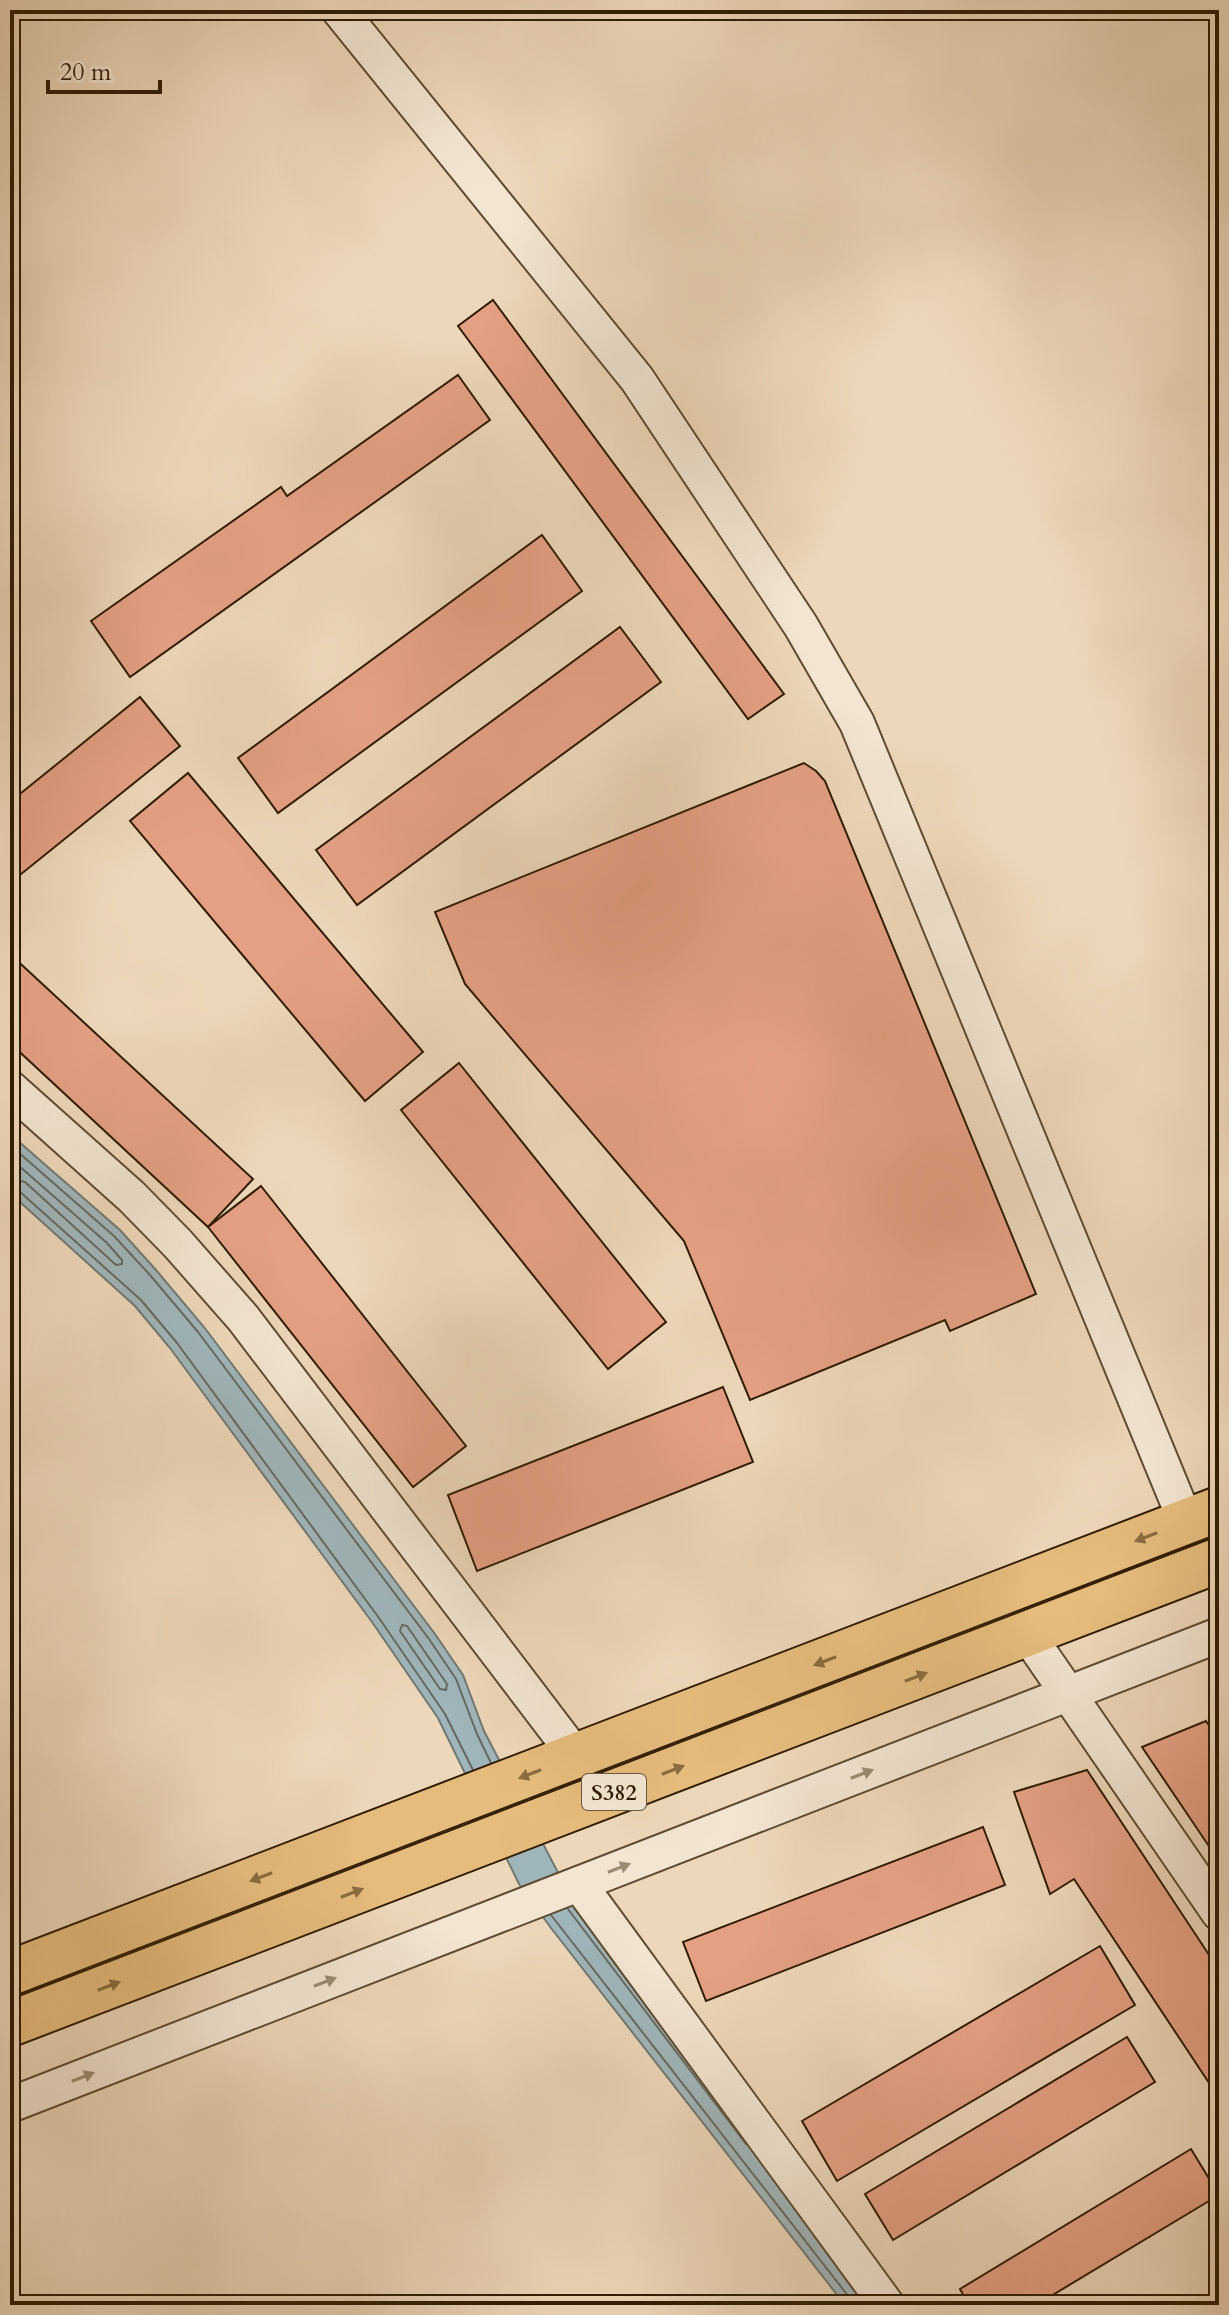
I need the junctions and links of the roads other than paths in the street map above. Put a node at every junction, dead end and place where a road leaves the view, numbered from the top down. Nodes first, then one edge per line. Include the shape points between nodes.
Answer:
1 (339, 10) edge
2 (10, 1088) edge
3 (1203, 1516) edge
4 (1219, 1560) edge
5 (1027, 1634) junction
6 (1219, 1635) edge
7 (1068, 1693) junction
8 (576, 1756) junction
9 (579, 1884) junction
10 (1219, 1913) edge
11 (10, 1973) edge
12 (10, 2024) edge
13 (10, 2105) edge
14 (887, 2305) edge

1 - 3 street via 637,379 801,626 857,723
2 - 8 street via 132,1197 243,1318
3 -> 8 main road, S382
4 - 5 main road, S382
5 - 7 street
12 -> 5 main road, S382
6 - 7 street
9 -> 7 street
7 - 10 street
8 -> 11 main road, S382
13 -> 9 street
9 - 14 street

